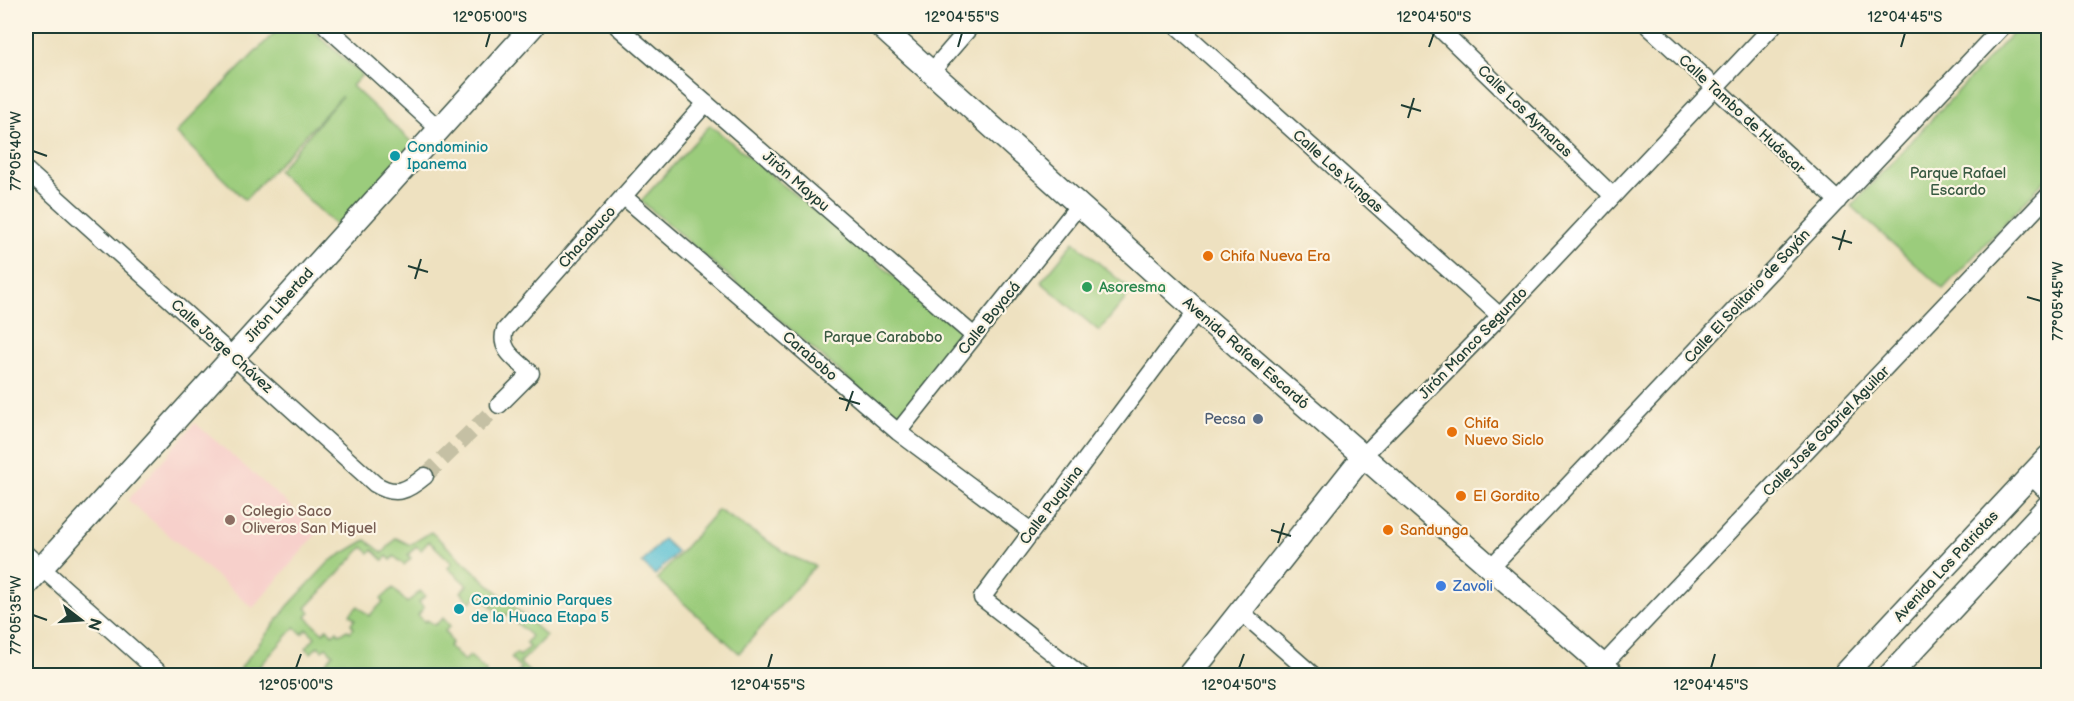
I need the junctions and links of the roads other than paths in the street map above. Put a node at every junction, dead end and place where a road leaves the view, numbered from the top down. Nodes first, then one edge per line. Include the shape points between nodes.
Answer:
1 (326, 26) edge
2 (533, 26) edge
3 (617, 26) edge
4 (880, 26) edge
5 (971, 26) edge
6 (1177, 26) edge
7 (1437, 26) edge
8 (1648, 26) edge
9 (1773, 26) edge
10 (2003, 26) edge
11 (932, 71) junction
12 (1714, 89) junction
13 (706, 103) junction
14 (439, 129) junction
15 (26, 170) edge
16 (623, 196) junction
17 (1613, 196) junction
18 (2049, 196) edge
19 (1838, 201) junction
20 (1079, 205) junction
21 (1197, 311) junction
22 (1500, 316) junction
23 (974, 336) junction
24 (233, 356) junction
25 (500, 405) tunnel mouth
26 (898, 432) junction
27 (1365, 455) junction
28 (2049, 458) edge
29 (425, 476) tunnel mouth
30 (2031, 476) junction
31 (2049, 493) edge
32 (2049, 506) edge
33 (1031, 531) junction
34 (33, 561) edge
35 (1491, 567) junction
36 (26, 585) edge
37 (1239, 610) junction
38 (1609, 670) edge
39 (163, 675) edge
40 (1082, 675) edge
41 (1189, 675) edge
42 (1314, 675) edge
43 (1843, 675) edge
44 (1889, 675) edge

1 - 14 street
2 - 14 main road, Jirón Libertad
3 - 13 street, Jirón Maypu
4 - 11 main road, Avenida Rafael Escardó
5 - 11 street
6 - 22 street, Calle Los Yungas
7 - 17 street, Calle Los Aymaras
8 - 12 street, Calle Tambo de Huáscar
9 - 12 street, Jirón Manco Segundo
10 - 19 street, Calle El Solitario de Sayán
11 - 20 main road, Avenida Rafael Escardó
12 - 17 street, Jirón Manco Segundo
12 - 19 street, Calle Tambo de Huáscar
13 - 16 street, Chacabuco
13 - 23 street, Jirón Maypu
14 - 24 main road, Jirón Libertad
15 - 24 street, Calle Jorge Chávez
16 - 25 street, Chacabuco via 505,330 504,348 531,373
16 - 26 street, Carabobo
17 - 22 street, Jirón Manco Segundo
18 - 38 street, Calle José Gabriel Aguilar
19 - 35 street, Calle El Solitario de Sayán
20 - 21 main road, Avenida Rafael Escardó
20 - 23 street, Calle Boyacá
21 - 27 main road, Avenida Rafael Escardó
21 - 33 street, Calle Puquina
22 - 27 street, Jirón Manco Segundo
23 - 26 street, Calle Boyacá
24 - 29 street, Calle Jorge Chávez via 375,484 401,493
24 - 34 main road, Jirón Libertad
26 - 33 street, Carabobo
27 - 35 main road, Avenida Rafael Escardó
27 - 37 main road, Jirón Manco Segundo
28 - 30 main road, Avenida Los Patriotas
30 - 31 street
30 - 43 main road, Avenida Los Patriotas
32 - 44 main road
33 - 40 street, Calle Puquina via 982,598
34 - 36 main road, Jirón Libertad
34 - 39 street
35 - 38 main road, Avenida Rafael Escardó
37 - 41 main road, Jirón Manco Segundo
37 - 42 street

